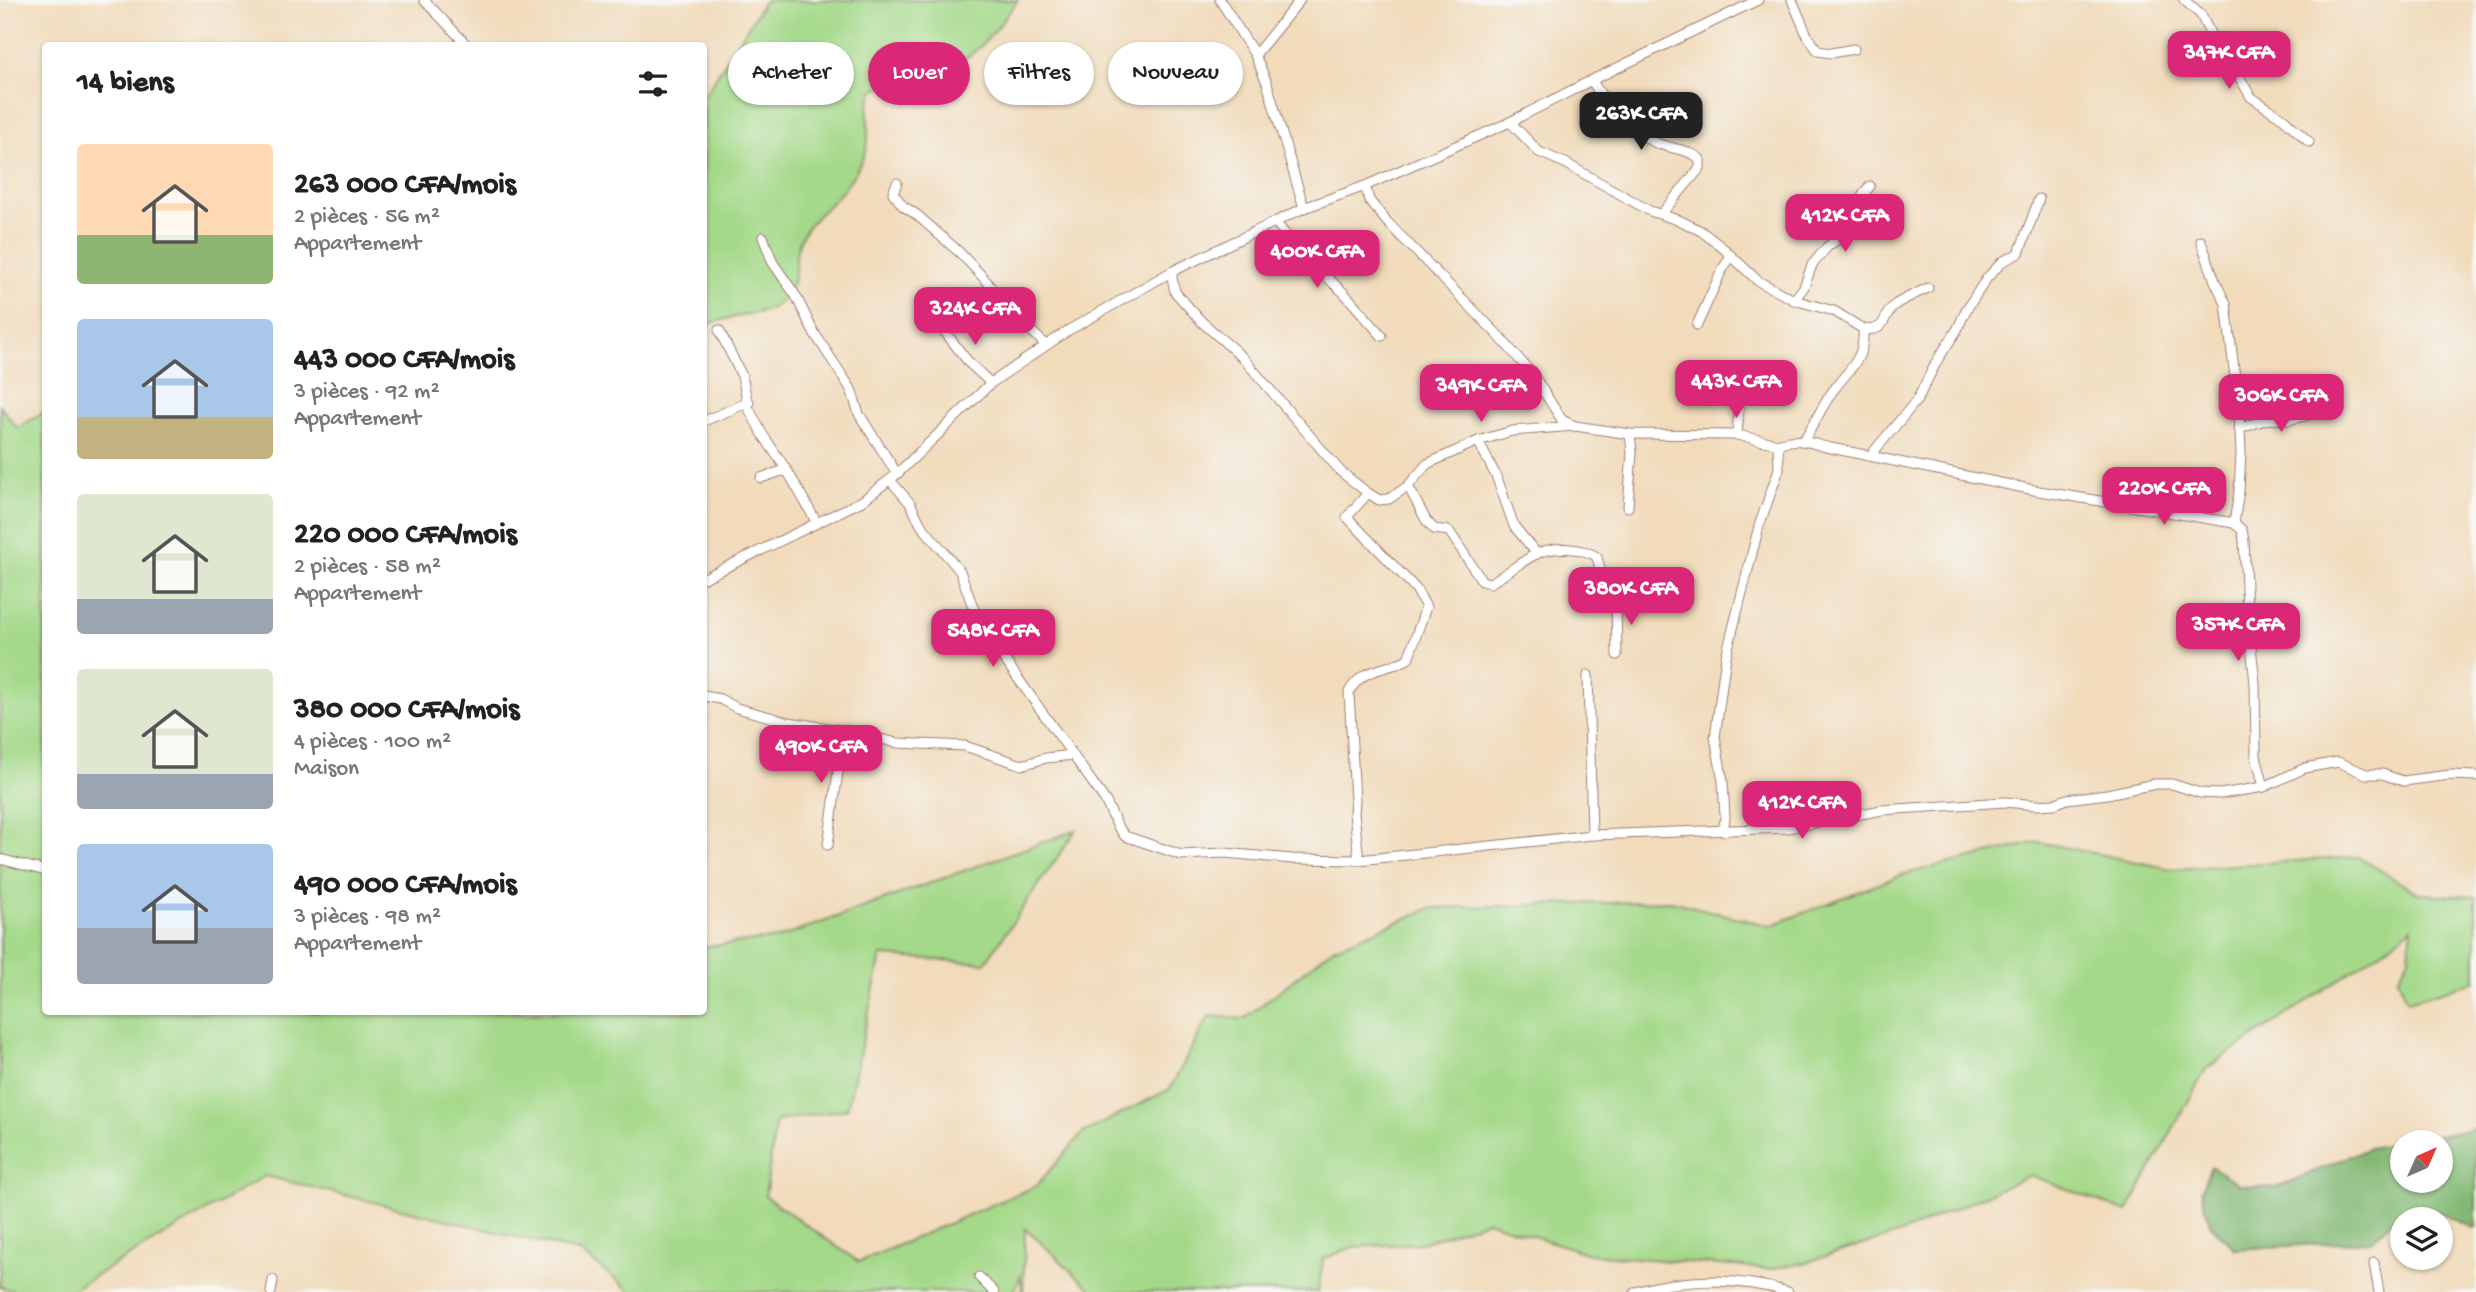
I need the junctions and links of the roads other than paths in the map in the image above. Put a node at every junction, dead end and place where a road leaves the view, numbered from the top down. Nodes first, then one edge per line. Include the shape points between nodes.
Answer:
1 (424, 0) edge
2 (1220, 0) edge
3 (1300, 0) edge
4 (1758, 0) edge
5 (1792, 0) edge
6 (2184, 0) edge
7 (464, 42) edge
8 (1854, 49) dead end
9 (1255, 55) junction
10 (1592, 80) junction
11 (1510, 122) junction
12 (2309, 142) dead end
13 (897, 183) dead end
14 (1365, 186) junction
15 (1870, 186) dead end
16 (2039, 199) dead end
17 (1304, 208) junction
18 (1662, 213) junction
19 (1276, 223) junction
20 (763, 237) dead end
21 (2202, 241) dead end
22 (1731, 256) junction
23 (1171, 271) junction
24 (1927, 288) dead end
25 (1794, 300) junction
26 (1696, 325) dead end
27 (941, 327) dead end
28 (1863, 329) junction
29 (719, 330) dead end
30 (1382, 336) dead end
31 (1046, 345) junction
32 (1747, 379) dead end
33 (990, 383) junction
34 (749, 402) junction
35 (2317, 413) dead end
36 (707, 420) edge
37 (1575, 426) junction
38 (2239, 429) junction
39 (1630, 434) junction
40 (1737, 435) junction
41 (1804, 440) junction
42 (1478, 441) junction
43 (1778, 444) junction
44 (1870, 456) junction
45 (788, 472) junction
46 (894, 477) junction
47 (761, 478) dead end
48 (1408, 486) junction
49 (1368, 493) junction
50 (1628, 507) dead end
51 (817, 523) junction
52 (2234, 523) junction
53 (1537, 554) junction
54 (707, 577) edge
55 (1668, 598) dead end
56 (1616, 600) junction
57 (1617, 655) dead end
58 (1588, 675) dead end
59 (707, 697) edge
60 (848, 731) junction
61 (1073, 755) junction
62 (2476, 776) edge
63 (2264, 787) junction
64 (1723, 831) junction
65 (1592, 835) junction
66 (828, 845) dead end
67 (0, 859) edge
68 (1359, 860) junction
69 (42, 870) edge
70 (2374, 1263) dead end
71 (979, 1277) dead end
72 (273, 1280) dead end
73 (271, 1292) edge
74 (994, 1292) edge
75 (1635, 1292) edge
76 (1788, 1292) edge
77 (2379, 1292) edge

1 - 7 street
2 - 9 street
3 - 9 street
4 - 10 street
5 - 8 street via 1818,51
6 - 12 street via 2201,15 2251,97
9 - 17 street
10 - 11 street
10 - 18 street via 1608,103 1652,142 1694,153 1700,159 1700,168
11 - 14 street
11 - 18 street via 1539,152 1650,211
13 - 31 street via 892,193 895,198 959,252 1004,306
14 - 17 street
14 - 37 street via 1368,200 1387,222 1498,335 1533,375 1562,420
15 - 25 street via 1846,233 1812,265
16 - 44 street via 2019,253 1987,278 1917,400
17 - 19 street
18 - 22 street via 1701,232
19 - 23 street
19 - 30 street
20 - 46 street via 773,263 851,389 859,414
21 - 38 street via 2226,304
22 - 25 street via 1758,281
22 - 26 street
23 - 31 street
23 - 49 street via 1175,292 1242,357 1341,472
24 - 28 street via 1894,305 1879,328
25 - 28 street via 1835,311
27 - 33 street
28 - 41 street via 1862,350
29 - 34 street via 742,376
31 - 33 street
32 - 40 street
33 - 46 street
34 - 36 street
34 - 45 street via 763,435
35 - 38 street via 2267,419
37 - 39 street
37 - 42 street via 1512,431
38 - 52 street via 2241,465
39 - 40 street
39 - 50 street
40 - 43 street
41 - 43 street
41 - 44 street
42 - 48 street via 1427,464
42 - 53 street via 1514,526
43 - 64 street via 1779,469 1759,526 1724,670 1716,737 1723,781
44 - 52 street via 2039,491
45 - 47 street
45 - 51 street
46 - 51 street via 862,501
46 - 61 street via 921,525 960,571 977,618
48 - 49 street via 1389,499 1378,500
48 - 53 street via 1426,520 1434,529 1449,531 1482,581 1490,583
49 - 68 street via 1347,517 1416,589 1426,607 1408,659 1365,673 1349,692
51 - 54 street
52 - 63 street via 2242,530 2244,541 2256,756
53 - 56 street via 1587,550 1597,557 1605,589
55 - 56 street
56 - 57 street
58 - 65 street
59 - 60 street via 788,722
60 - 61 street via 897,743 965,746 1022,765
60 - 66 street
61 - 68 street via 1118,827 1140,842 1181,855
62 - 63 street via 2403,780 2367,774 2338,762 2305,768
63 - 64 street via 2220,794 2155,784 2054,804 2005,802 1895,809 1788,828
64 - 65 street
65 - 68 street
67 - 69 street
70 - 77 street
71 - 74 street
72 - 73 street
75 - 76 street via 1692,1281

